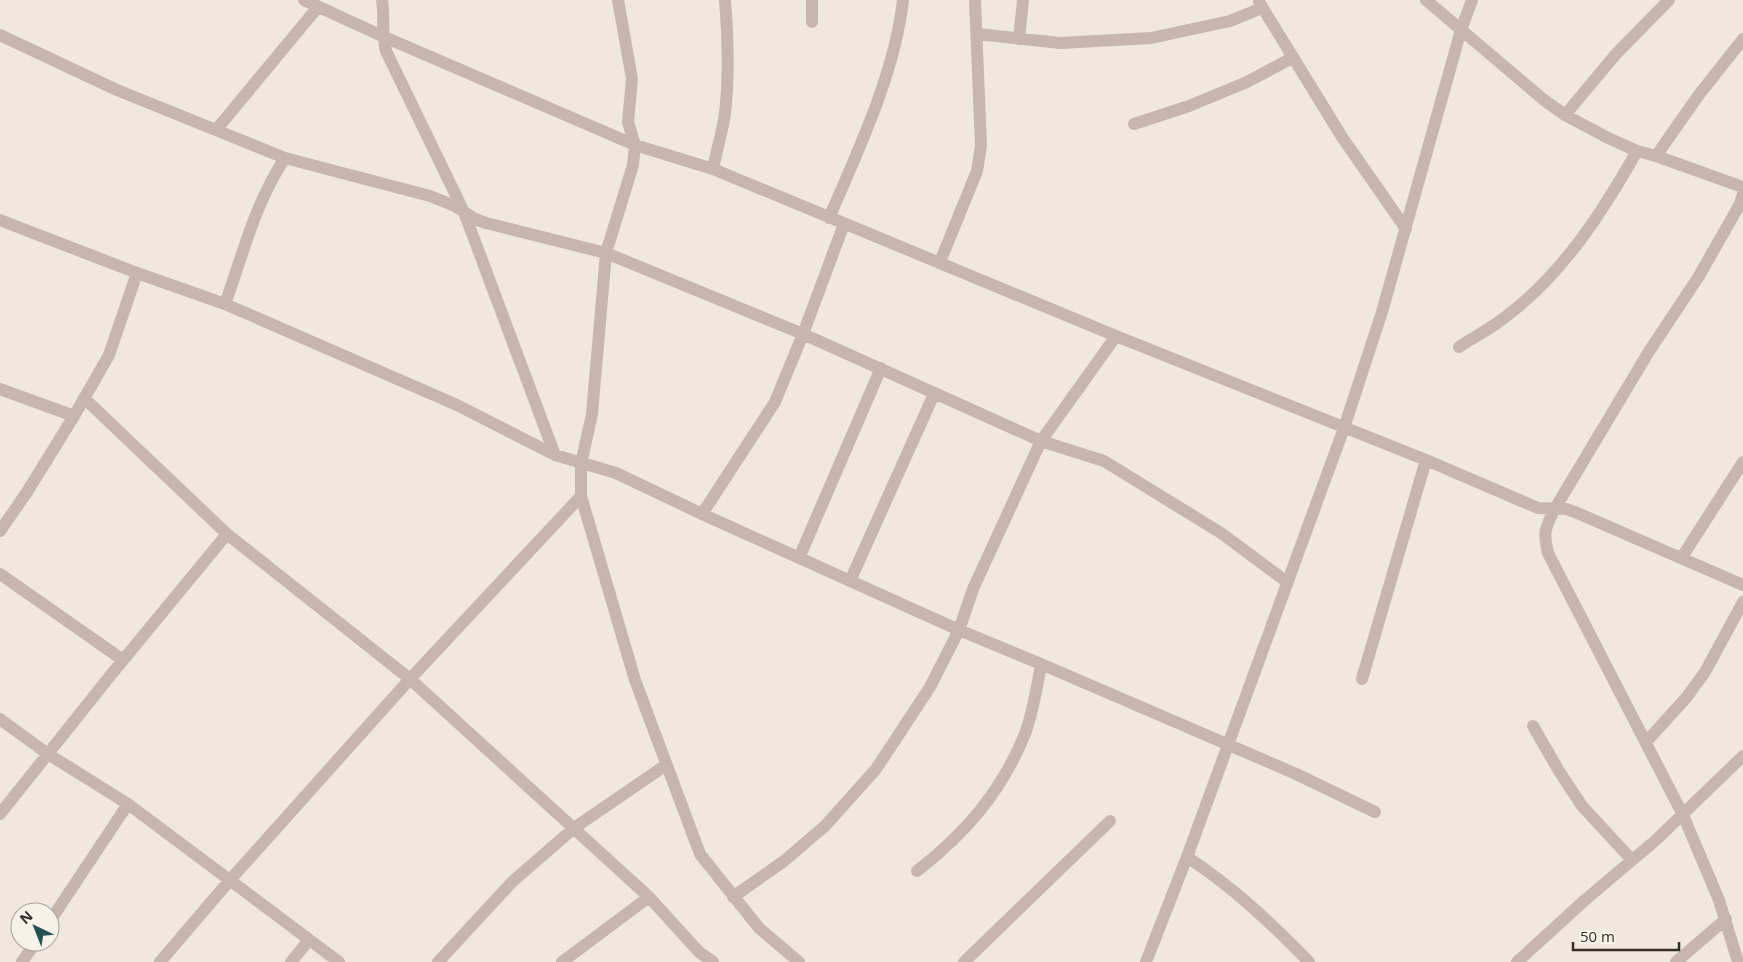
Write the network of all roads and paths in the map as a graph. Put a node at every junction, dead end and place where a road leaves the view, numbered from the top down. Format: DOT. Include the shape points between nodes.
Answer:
graph roads {
  1 [pos="304,0"];
  2 [pos="382,0"];
  3 [pos="618,0"];
  4 [pos="725,0"];
  5 [pos="812,0"];
  6 [pos="903,0"];
  7 [pos="975,0"];
  8 [pos="1023,0"];
  9 [pos="1426,0"];
  10 [pos="1472,0"];
  11 [pos="1669,0"];
  12 [pos="1260,4"];
  13 [pos="318,7"];
  14 [pos="812,22"];
  15 [pos="1461,30"];
  16 [pos="978,34"];
  17 [pos="0,35"];
  18 [pos="382,36"];
  19 [pos="1019,39"];
  20 [pos="1743,39"];
  21 [pos="1292,58"];
  22 [pos="1565,115"];
  23 [pos="1134,124"];
  24 [pos="216,130"];
  25 [pos="635,145"];
  26 [pos="1637,151"];
  27 [pos="1656,156"];
  28 [pos="285,158"];
  29 [pos="713,169"];
  30 [pos="1743,187"];
  31 [pos="1743,194"];
  32 [pos="464,212"];
  33 [pos="830,218"];
  34 [pos="0,220"];
  35 [pos="844,224"];
  36 [pos="1406,229"];
  37 [pos="606,253"];
  38 [pos="940,262"];
  39 [pos="137,273"];
  40 [pos="225,304"];
  41 [pos="803,334"];
  42 [pos="1116,336"];
  43 [pos="1459,347"];
  44 [pos="881,368"];
  45 [pos="0,389"];
  46 [pos="934,394"];
  47 [pos="84,398"];
  48 [pos="74,416"];
  49 [pos="1344,428"];
  50 [pos="1042,441"];
  51 [pos="555,455"];
  52 [pos="1426,460"];
  53 [pos="1743,462"];
  54 [pos="581,464"];
  55 [pos="1739,478"];
  56 [pos="581,496"];
  57 [pos="1554,510"];
  58 [pos="702,514"];
  59 [pos="0,531"];
  60 [pos="228,534"];
  61 [pos="1682,557"];
  62 [pos="799,558"];
  63 [pos="0,574"];
  64 [pos="850,580"];
  65 [pos="1287,582"];
  66 [pos="1743,585"];
  67 [pos="1743,602"];
  68 [pos="959,630"];
  69 [pos="123,660"];
  70 [pos="1042,664"];
  71 [pos="410,679"];
  72 [pos="1362,679"];
  73 [pos="0,719"];
  74 [pos="1533,726"];
  75 [pos="1646,742"];
  76 [pos="1228,746"];
  77 [pos="48,754"];
  78 [pos="1743,756"];
  79 [pos="666,765"];
  80 [pos="128,804"];
  81 [pos="1375,812"];
  82 [pos="0,814"];
  83 [pos="1683,815"];
  84 [pos="1110,821"];
  85 [pos="574,828"];
  86 [pos="1187,857"];
  87 [pos="1632,860"];
  88 [pos="917,871"];
  89 [pos="230,880"];
  90 [pos="649,897"];
  91 [pos="733,897"];
  92 [pos="60,906"];
  93 [pos="1726,919"];
  94 [pos="309,940"];
  95 [pos="700,952"];
  96 [pos="160,962"];
  97 [pos="291,962"];
  98 [pos="340,962"];
  99 [pos="438,962"];
  100 [pos="562,962"];
  101 [pos="691,962"];
  102 [pos="713,962"];
  103 [pos="799,962"];
  104 [pos="964,962"];
  105 [pos="1146,962"];
  106 [pos="1309,962"];
  107 [pos="1517,962"];
  108 [pos="1676,962"];
  109 [pos="1738,962"];
  1 -- 13 [label="street"];
  2 -- 18 [label="street"];
  3 -- 25 [label="street" via="632,79 628,122"];
  4 -- 29 [label="street" via="727,80 724,119"];
  5 -- 14 [label="street"];
  6 -- 33 [label="street" via="901,21 876,103"];
  7 -- 16 [label="street"];
  8 -- 19 [label="street"];
  9 -- 15 [label="street"];
  10 -- 15 [label="street"];
  11 -- 22 [label="street" via="1616,54"];
  12 -- 19 [label="street" via="1230,21 1151,38 1060,43"];
  12 -- 21 [label="street"];
  13 -- 18 [label="street"];
  13 -- 24 [label="street"];
  15 -- 22 [label="street"];
  15 -- 36 [label="street"];
  16 -- 19 [label="street"];
  16 -- 38 [label="street" via="981,146 977,171"];
  17 -- 24 [label="street" via="117,90"];
  18 -- 25 [label="street"];
  18 -- 32 [label="street" via="386,51"];
  20 -- 27 [label="street"];
  21 -- 23 [label="street" via="1247,82"];
  21 -- 36 [label="street"];
  22 -- 26 [label="street"];
  24 -- 28 [label="street"];
  25 -- 29 [label="street"];
  25 -- 37 [label="street" via="633,165"];
  26 -- 27 [label="street"];
  26 -- 43 [label="street" via="1563,264 1504,319"];
  27 -- 30 [label="street"];
  28 -- 32 [label="street" via="430,196"];
  28 -- 40 [label="street" via="256,210"];
  29 -- 33 [label="street"];
  31 -- 57 [label="street" via="1699,276 1648,353"];
  32 -- 37 [label="street" via="486,223"];
  32 -- 51 [label="street"];
  33 -- 35 [label="street"];
  34 -- 39 [label="street"];
  35 -- 38 [label="street"];
  35 -- 41 [label="street"];
  36 -- 49 [label="street"];
  37 -- 41 [label="street"];
  37 -- 54 [label="street" via="592,414"];
  38 -- 42 [label="street"];
  39 -- 40 [label="street"];
  39 -- 47 [label="street" via="109,354"];
  40 -- 51 [label="street" via="457,405"];
  41 -- 44 [label="street"];
  41 -- 58 [label="street" via="775,402"];
  42 -- 49 [label="street"];
  42 -- 50 [label="street"];
  44 -- 46 [label="street"];
  44 -- 62 [label="street"];
  45 -- 48 [label="street"];
  46 -- 50 [label="street"];
  46 -- 64 [label="street"];
  47 -- 48 [label="street"];
  47 -- 60 [label="street"];
  48 -- 59 [label="street"];
  49 -- 52 [label="street"];
  49 -- 65 [label="street"];
  50 -- 65 [label="street" via="1104,461 1221,533"];
  50 -- 68 [label="street" via="973,590"];
  51 -- 54 [label="street"];
  52 -- 57 [label="street" via="1538,508"];
  52 -- 72 [label="street"];
  53 -- 55 [label="street"];
  54 -- 56 [label="street"];
  54 -- 58 [label="street" via="616,473"];
  55 -- 61 [label="street"];
  56 -- 71 [label="street"];
  56 -- 79 [label="street" via="635,680"];
  57 -- 61 [label="street" via="1575,512"];
  57 -- 75 [label="street" via="1545,529 1548,553"];
  58 -- 62 [label="street"];
  60 -- 69 [label="street"];
  60 -- 71 [label="street"];
  61 -- 66 [label="street"];
  62 -- 64 [label="street"];
  63 -- 69 [label="street"];
  64 -- 68 [label="street"];
  65 -- 76 [label="street"];
  67 -- 75 [label="street" via="1705,672"];
  68 -- 70 [label="street"];
  68 -- 91 [label="street" via="930,687 876,769 825,826 784,861"];
  69 -- 77 [label="street"];
  70 -- 76 [label="street"];
  70 -- 88 [label="street" via="1025,733 1003,779 974,819"];
  71 -- 85 [label="street"];
  71 -- 89 [label="street"];
  73 -- 77 [label="street"];
  74 -- 87 [label="street" via="1582,806"];
  75 -- 83 [label="street"];
  76 -- 81 [label="street"];
  76 -- 86 [label="street"];
  77 -- 80 [label="street"];
  77 -- 82 [label="street"];
  78 -- 83 [label="street"];
  79 -- 85 [label="street"];
  79 -- 91 [label="street" via="700,854"];
  80 -- 89 [label="street"];
  80 -- 92 [label="street"];
  83 -- 87 [label="street"];
  83 -- 93 [label="street"];
  84 -- 104 [label="street"];
  85 -- 90 [label="street"];
  85 -- 99 [label="street" via="512,882"];
  86 -- 105 [label="street"];
  86 -- 106 [label="street" via="1248,902"];
  87 -- 107 [label="street"];
  89 -- 94 [label="street"];
  89 -- 96 [label="street"];
  90 -- 95 [label="street"];
  90 -- 100 [label="street"];
  91 -- 103 [label="street" via="759,928"];
  93 -- 108 [label="street"];
  93 -- 109 [label="street"];
  94 -- 97 [label="street"];
  94 -- 98 [label="street"];
  95 -- 101 [label="street"];
  95 -- 102 [label="street"];
}
